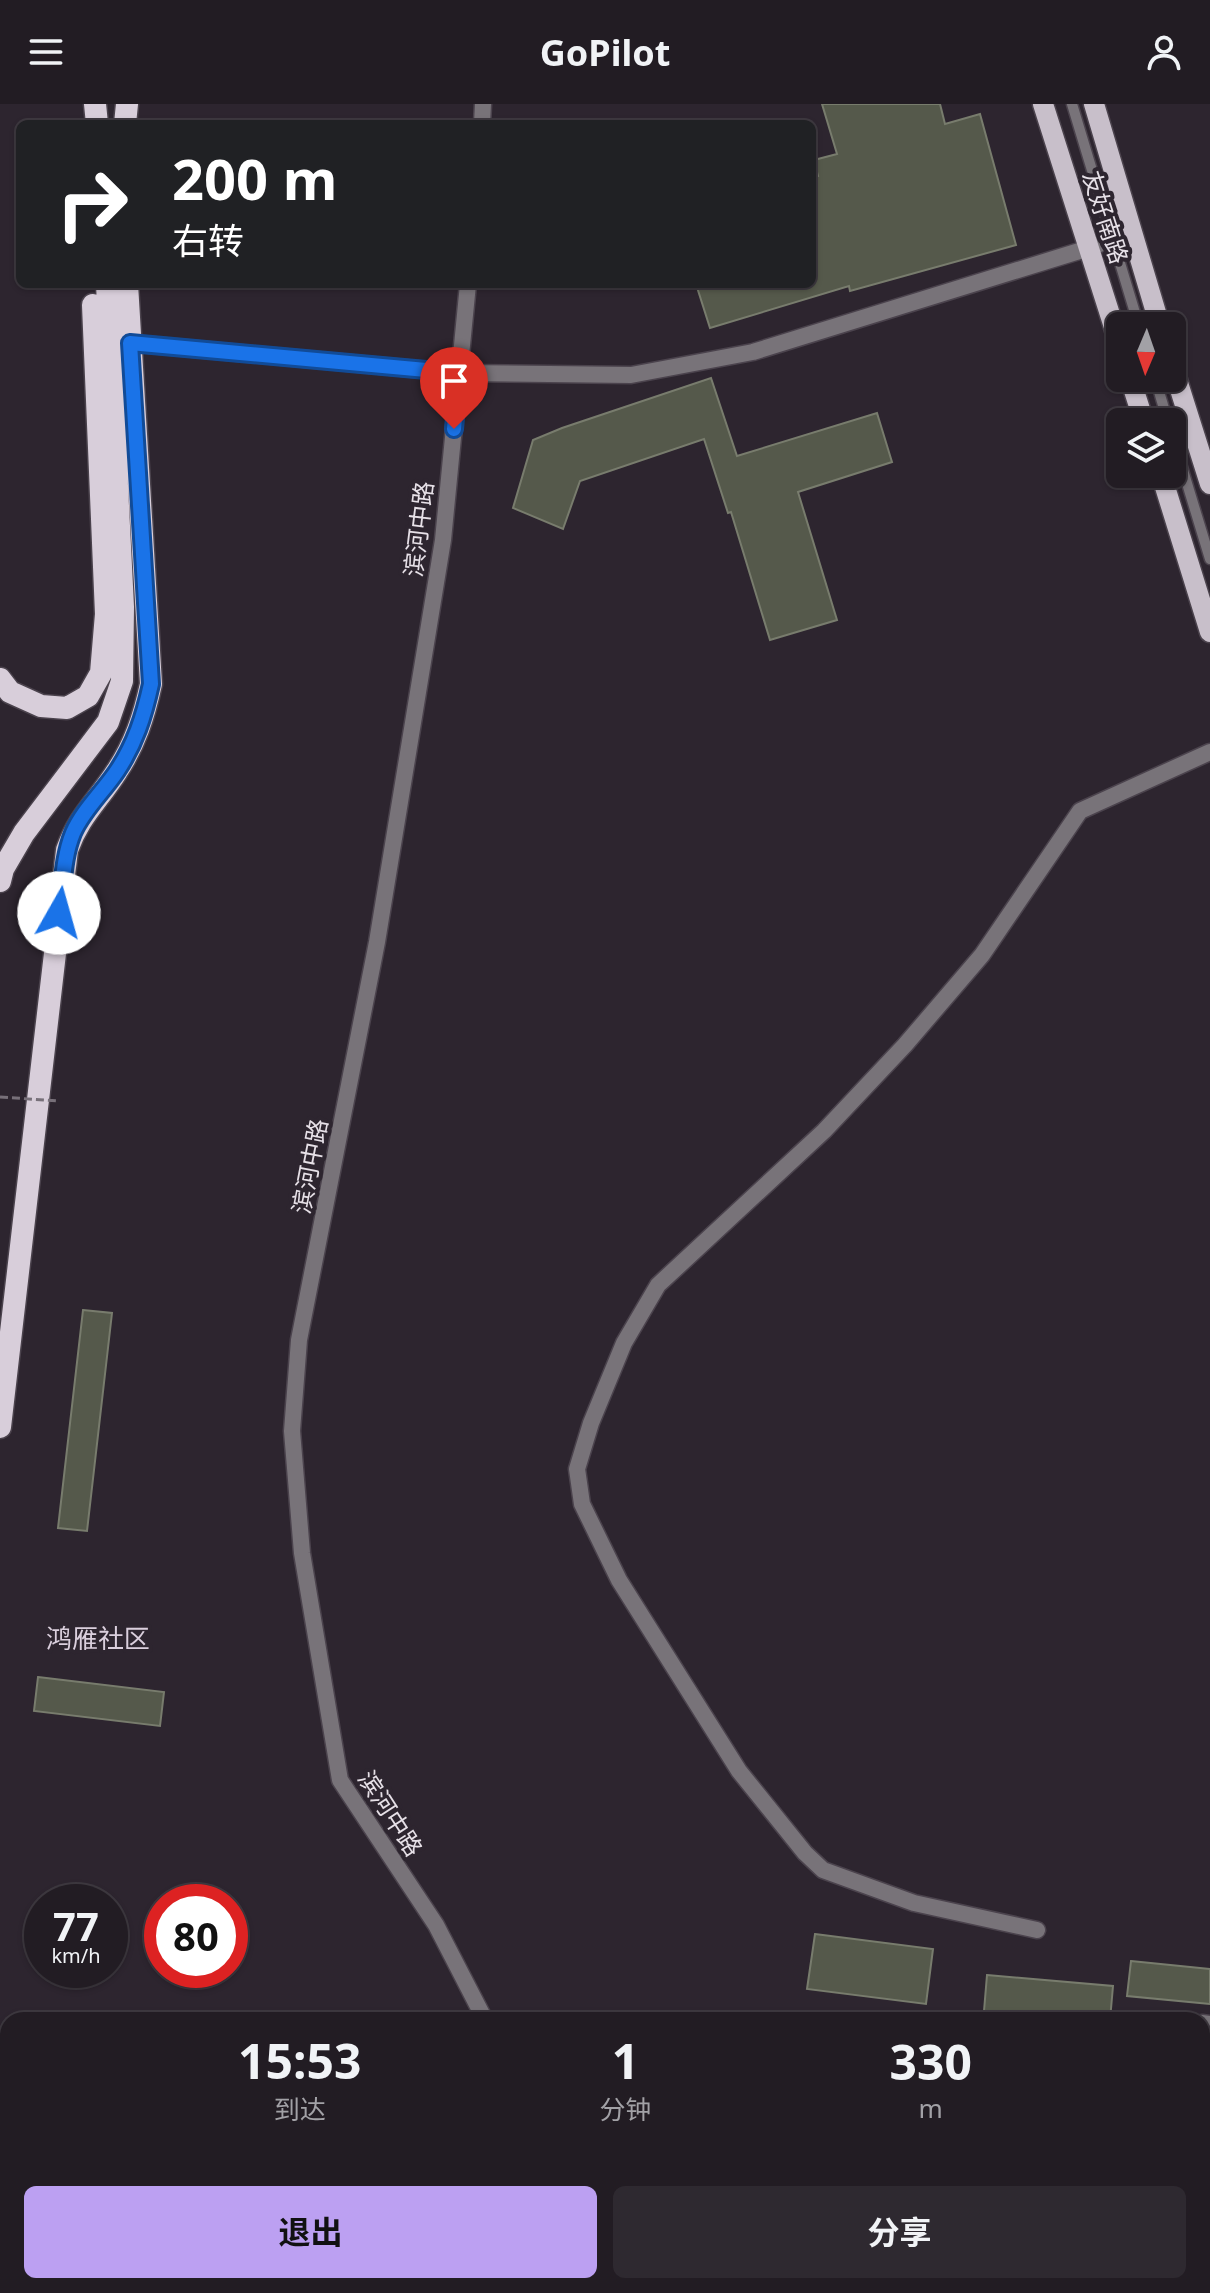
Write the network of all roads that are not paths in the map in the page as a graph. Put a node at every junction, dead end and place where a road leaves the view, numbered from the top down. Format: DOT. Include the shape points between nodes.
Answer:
graph roads {
  1 [pos="1043,104"];
  2 [pos="1072,104"];
  3 [pos="1094,104"];
  4 [pos="1121,235"];
  5 [pos="1089,248"];
  6 [pos="92,288"];
  7 [pos="107,288"];
  8 [pos="127,288"];
  9 [pos="468,288"];
  10 [pos="1109,312"];
  11 [pos="1136,312"];
  12 [pos="1154,312"];
  13 [pos="130,343"];
  14 [pos="459,373"];
  15 [pos="1181,392"];
  16 [pos="1186,480"];
  17 [pos="1210,484"];
  18 [pos="1165,488"];
  19 [pos="1210,559"];
  20 [pos="115,611"];
  21 [pos="1210,632"];
  22 [pos="0,679"];
  23 [pos="1210,752"];
  24 [pos="0,881"];
  25 [pos="0,1427"];
  26 [pos="1037,1930"];
  27 [pos="481,2012"];
  1 -- 5 [label="main road, 友好南路"];
  2 -- 4 [label="lane"];
  3 -- 4 [label="main road, 友好南路"];
  4 -- 5 [label="street"];
  4 -- 11 [label="lane"];
  4 -- 12 [label="main road, 友好南路"];
  5 -- 10 [label="main road, 友好南路"];
  5 -- 14 [label="street" via="753,352 631,375"];
  6 -- 20 [label="highway"];
  7 -- 20 [label="highway"];
  8 -- 13 [label="highway"];
  9 -- 14 [label="street, 滨河中路"];
  13 -- 14 [label="street"];
  13 -- 25 [label="highway" via="151,684 133,744 74,830 67,850"];
  14 -- 27 [label="street, 滨河中路" via="441,555 377,942 299,1340 292,1431 302,1553 340,1780 436,1925"];
  15 -- 17 [label="main road"];
  16 -- 19 [label="lane"];
  18 -- 21 [label="main road"];
  20 -- 22 [label="highway" via="101,673 88,696 67,708 41,706 10,692"];
  20 -- 24 [label="highway" via="122,681 108,722 24,833"];
  23 -- 26 [label="street" via="1080,811 982,955 905,1045 824,1131 658,1285 624,1343 577,1469 582,1504 619,1580 739,1771 805,1853 823,1870 914,1903"];
}
